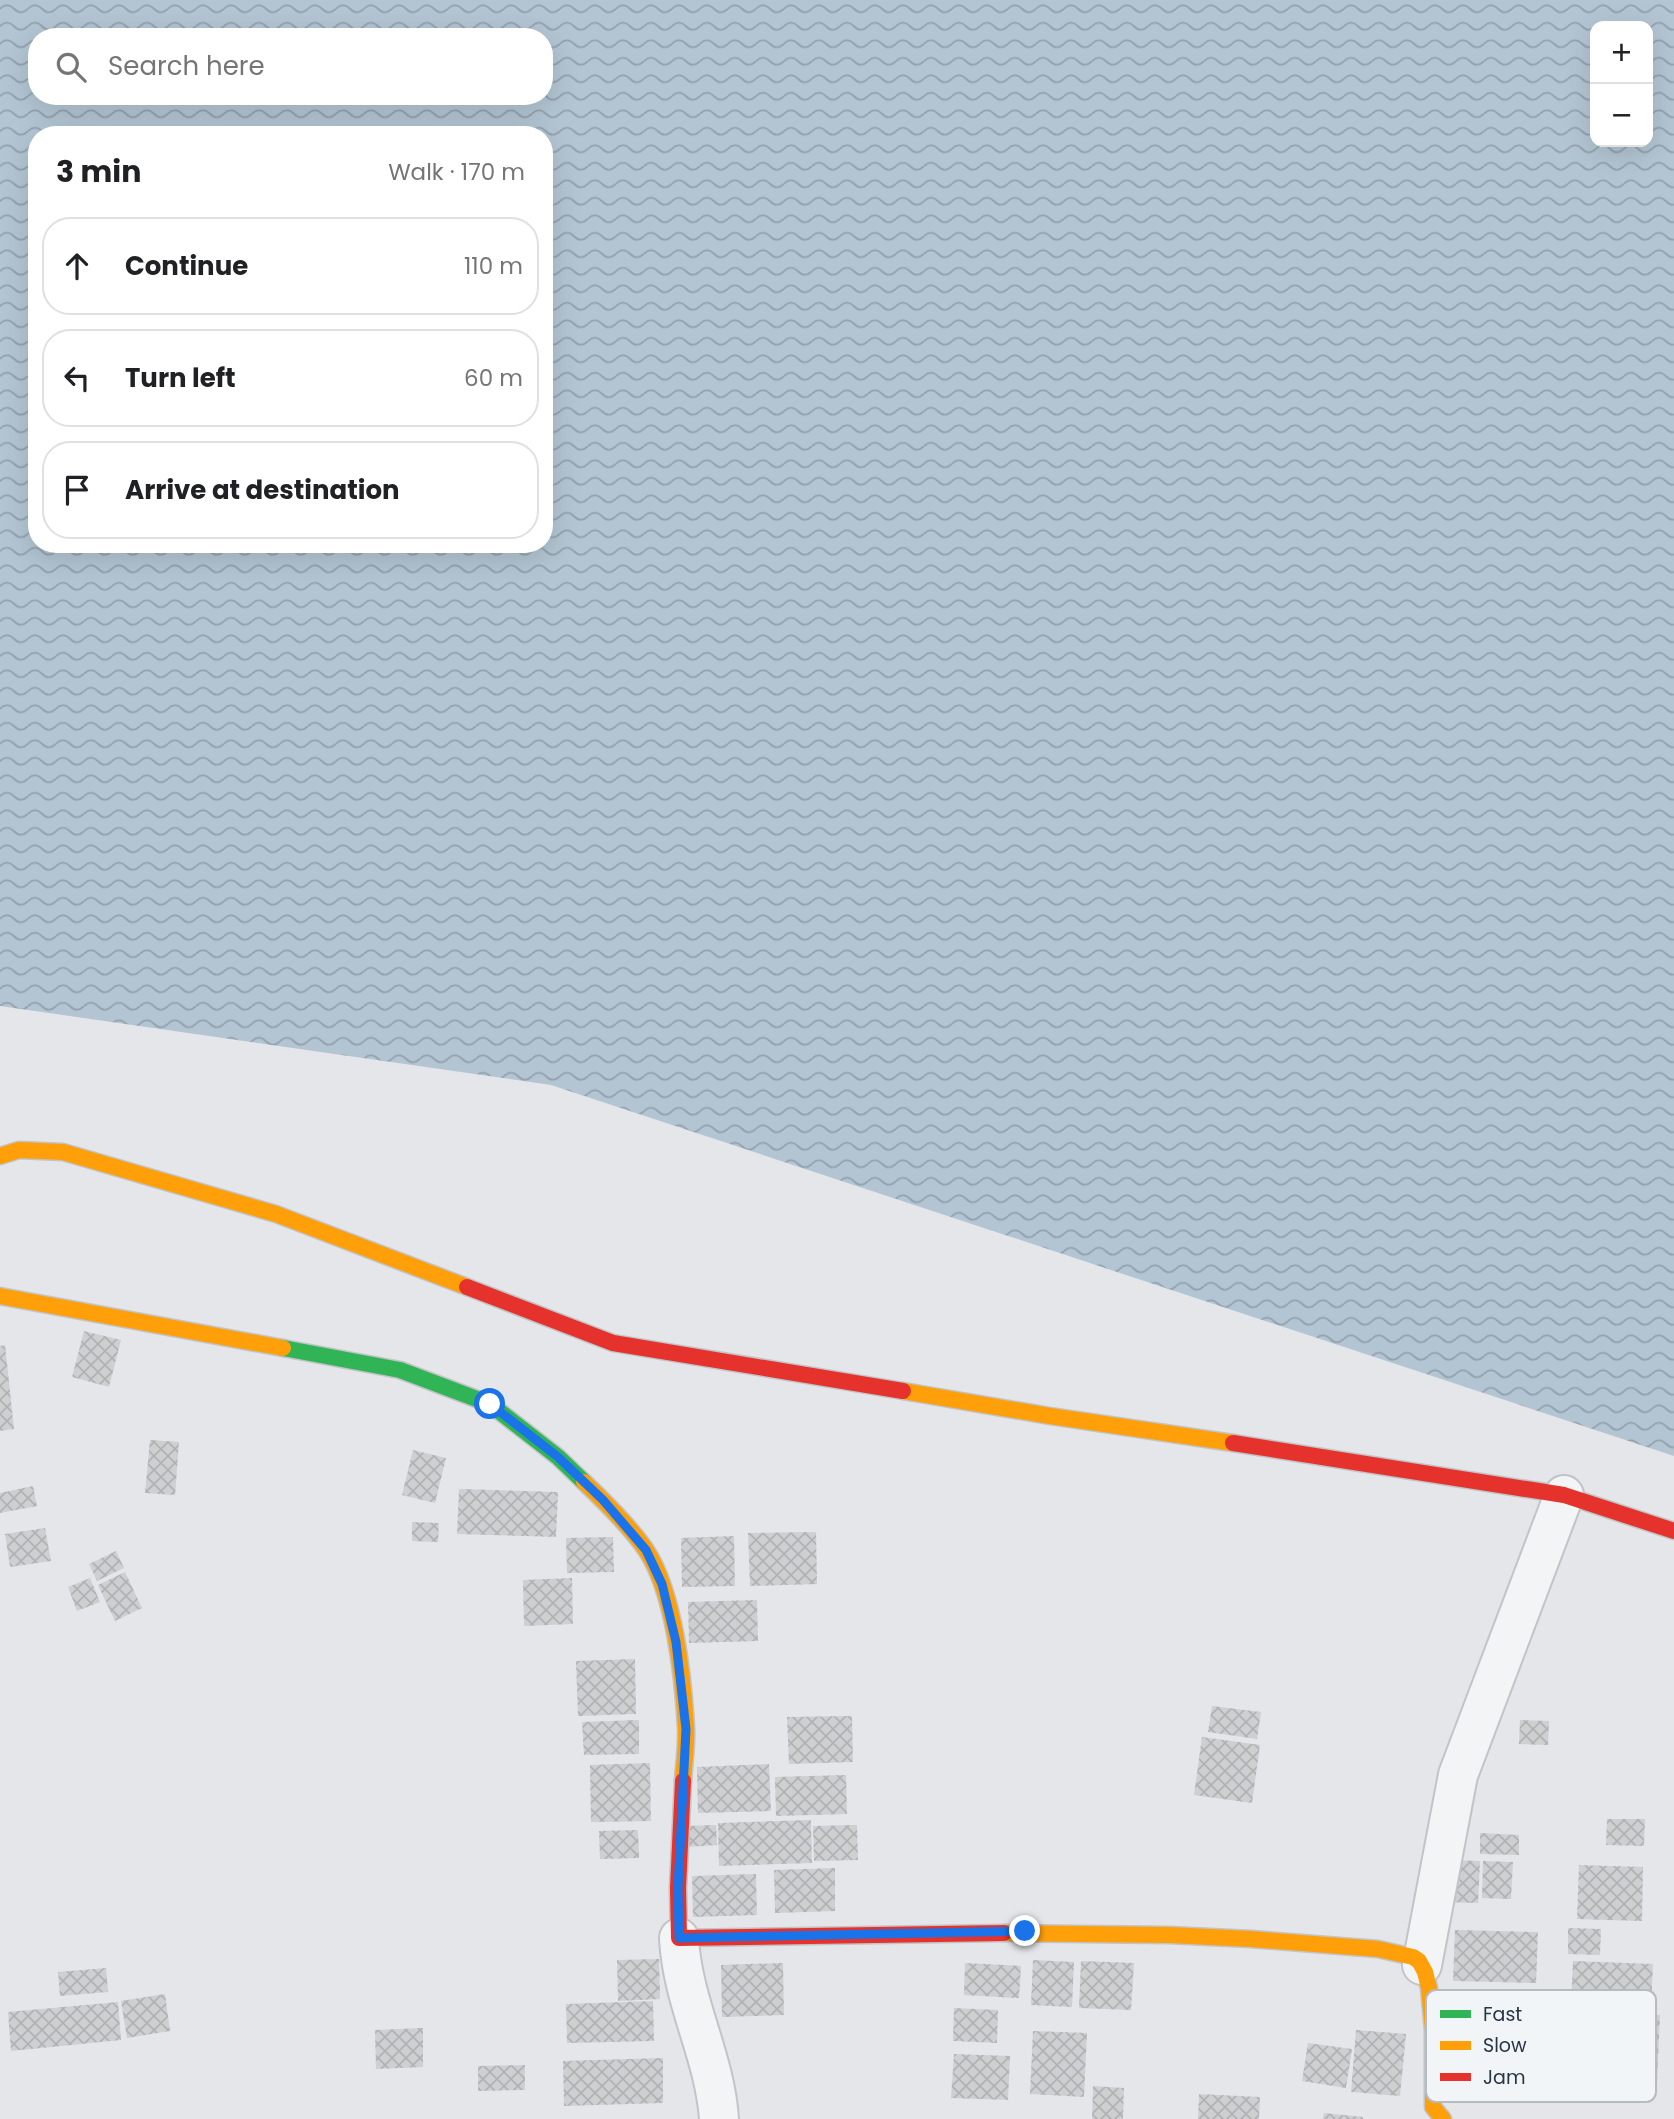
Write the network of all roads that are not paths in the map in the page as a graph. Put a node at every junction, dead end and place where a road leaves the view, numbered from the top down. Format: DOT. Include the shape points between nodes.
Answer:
graph roads {
  1 [pos="0,1156"];
  2 [pos="0,1296"];
  3 [pos="1564,1495"];
  4 [pos="1674,1531"];
  5 [pos="679,1938"];
  6 [pos="1422,1965"];
  7 [pos="1429,1990"];
  8 [pos="719,2119"];
  1 -- 3 [label="street" via="19,1150 63,1152 276,1214 613,1343"];
  2 -- 5 [label="street" via="400,1370 490,1404 558,1457 646,1550 662,1584 676,1642 686,1729"];
  3 -- 4 [label="street"];
  3 -- 6 [label="street" via="1458,1775"];
  5 -- 6 [label="street" via="1025,1931 1248,1937 1391,1951 1418,1959"];
  5 -- 8 [label="street" via="680,1963 717,2091"];
  6 -- 7 [label="street"];
}
